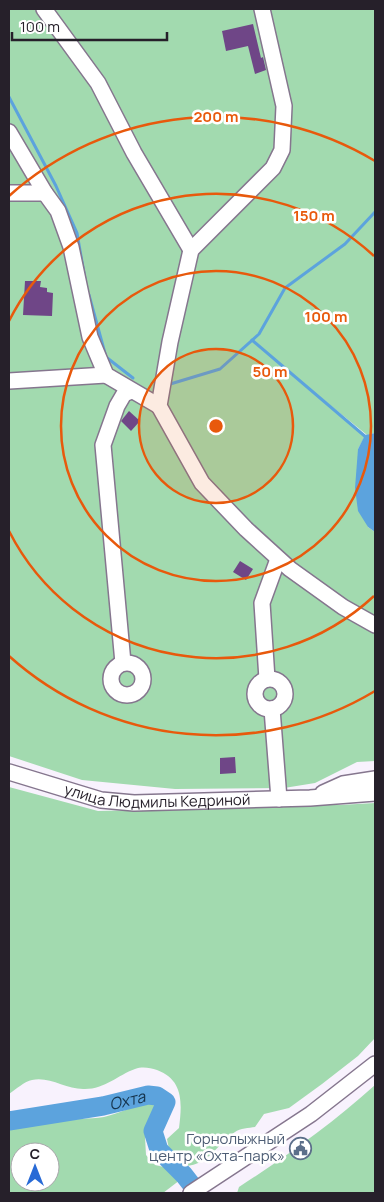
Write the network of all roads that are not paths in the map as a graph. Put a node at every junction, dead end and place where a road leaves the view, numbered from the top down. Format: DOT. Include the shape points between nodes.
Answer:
graph roads {
  1 [pos="44,9"];
  2 [pos="262,9"];
  3 [pos="9,132"];
  4 [pos="9,193"];
  5 [pos="45,193"];
  6 [pos="191,250"];
  7 [pos="106,375"];
  8 [pos="9,381"];
  9 [pos="131,391"];
  10 [pos="159,406"];
  11 [pos="278,559"];
  12 [pos="375,625"];
  13 [pos="123,663"];
  14 [pos="9,772"];
  15 [pos="375,779"];
  16 [pos="375,793"];
  17 [pos="310,798"];
  18 [pos="279,799"];
  19 [pos="375,1064"];
  20 [pos="191,1193"];
  1 -- 6 [label="street" via="98,84"];
  2 -- 6 [label="street" via="284,106 282,150 273,168"];
  3 -- 5 [label="street"];
  4 -- 5 [label="street"];
  5 -- 7 [label="street" via="58,211 70,247 90,337"];
  6 -- 10 [label="street"];
  7 -- 8 [label="street"];
  7 -- 9 [label="street"];
  9 -- 10 [label="street"];
  9 -- 13 [label="street" via="124,394 117,406 103,445"];
  10 -- 11 [label="street" via="202,483"];
  11 -- 12 [label="street" via="343,607"];
  11 -- 18 [label="street" via="262,603 267,679 254,692 256,701 263,708 272,709"];
  14 -- 18 [label="street, улица Людмилы Кедриной" via="100,800 134,803"];
  15 -- 17 [label="street, улица Людмилы Кедриной" via="343,784"];
  16 -- 17 [label="street, улица Людмилы Кедриной"];
  17 -- 18 [label="street, улица Людмилы Кедриной"];
  19 -- 20 [label="street" via="311,1114"];
}
